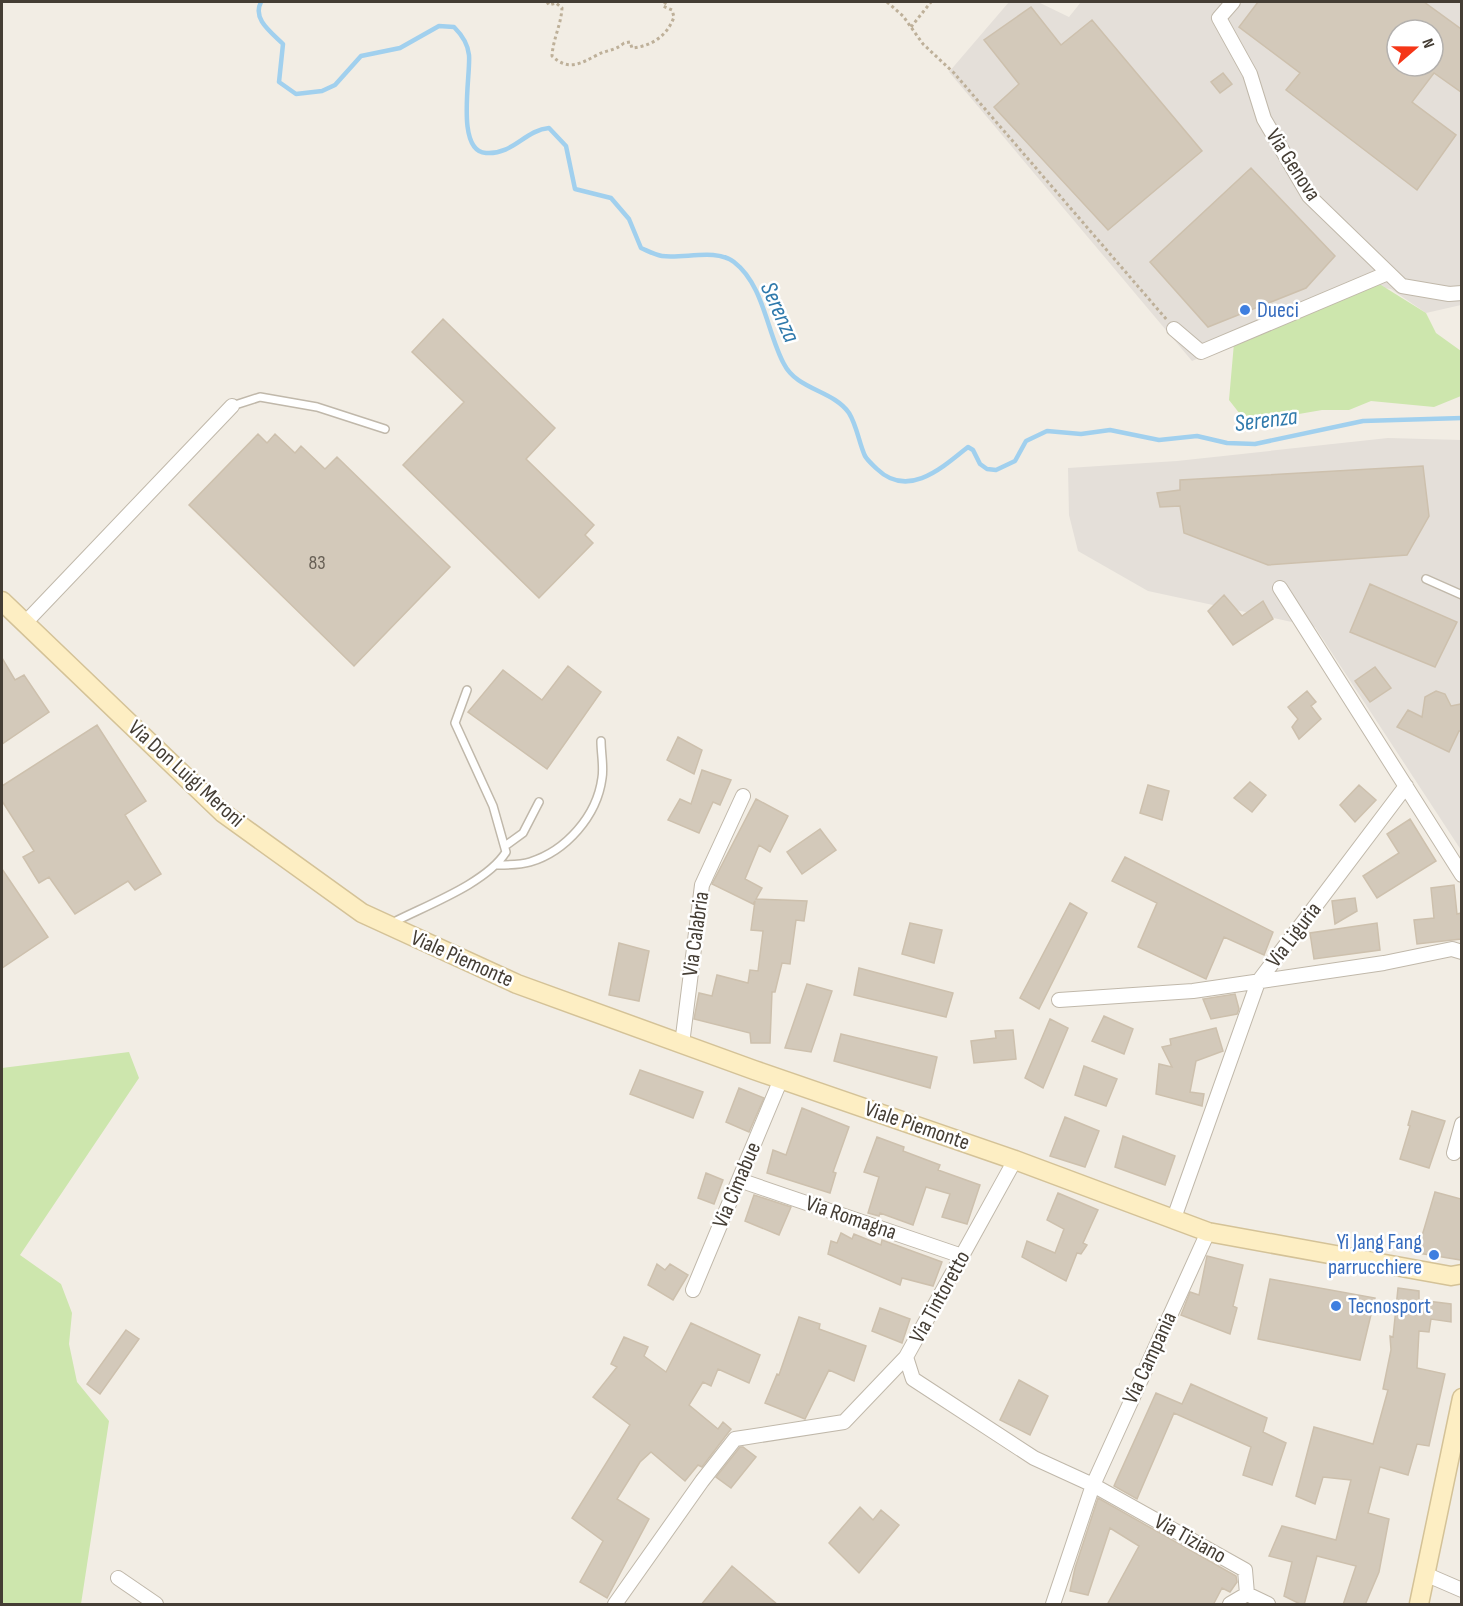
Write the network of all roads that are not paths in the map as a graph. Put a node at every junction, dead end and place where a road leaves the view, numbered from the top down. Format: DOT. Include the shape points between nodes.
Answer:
graph roads {
  1 [pos="1233,2"];
  2 [pos="1388,273"];
  3 [pos="1461,293"];
  4 [pos="1174,329"];
  5 [pos="232,406"];
  6 [pos="385,429"];
  7 [pos="1426,579"];
  8 [pos="1280,588"];
  9 [pos="1461,595"];
  10 [pos="2,600"];
  11 [pos="25,623"];
  12 [pos="467,690"];
  13 [pos="601,741"];
  14 [pos="1406,786"];
  15 [pos="743,796"];
  16 [pos="539,802"];
  17 [pos="505,846"];
  18 [pos="498,865"];
  19 [pos="1461,875"];
  20 [pos="388,925"];
  21 [pos="1461,952"];
  22 [pos="1258,982"];
  23 [pos="1059,1000"];
  24 [pos="682,1044"];
  25 [pos="781,1079"];
  26 [pos="1461,1124"];
  27 [pos="1454,1153"];
  28 [pos="1016,1160"];
  29 [pos="739,1180"];
  30 [pos="1174,1218"];
  31 [pos="1208,1232"];
  32 [pos="962,1256"];
  33 [pos="1461,1275"];
  34 [pos="693,1290"];
  35 [pos="906,1358"];
  36 [pos="1461,1398"];
  37 [pos="1092,1485"];
  38 [pos="1425,1574"];
  39 [pos="118,1578"];
  40 [pos="1461,1590"];
  41 [pos="1247,1593"];
  42 [pos="156,1605"];
  43 [pos="615,1605"];
  44 [pos="1053,1605"];
  45 [pos="1230,1605"];
  46 [pos="1268,1605"];
  47 [pos="1419,1605"];
  1 -- 2 [label="street, Via Genova" via="1220,18 1250,74 1269,128 1309,196"];
  2 -- 3 [label="street, Via Genova" via="1402,285"];
  2 -- 4 [label="street" via="1201,352"];
  5 -- 6 [label="lane" via="260,398 317,407"];
  5 -- 11 [label="street"];
  7 -- 9 [label="lane"];
  8 -- 14 [label="street"];
  10 -- 11 [label="street, Via Don Luigi Meroni"];
  11 -- 20 [label="street, Via Don Luigi Meroni" via="223,813 362,913"];
  12 -- 17 [label="lane" via="455,723 493,806"];
  13 -- 18 [label="lane" via="602,779 591,810 574,836 529,863"];
  14 -- 19 [label="street"];
  14 -- 22 [label="street, Via Liguria"];
  15 -- 24 [label="street, Via Calabria" via="702,885"];
  16 -- 17 [label="lane" via="523,833"];
  17 -- 18 [label="lane" via="506,852"];
  18 -- 20 [label="lane"];
  20 -- 24 [label="street, Viale Piemonte" via="517,984"];
  21 -- 22 [label="street" via="1452,949"];
  22 -- 23 [label="street, Via Liguria" via="1193,991"];
  22 -- 30 [label="street"];
  24 -- 25 [label="street, Viale Piemonte"];
  25 -- 28 [label="street, Viale Piemonte"];
  25 -- 29 [label="street, Via Cimabue"];
  26 -- 27 [label="street"];
  28 -- 30 [label="street, Viale Piemonte"];
  28 -- 32 [label="street, Via Tintoretto"];
  29 -- 32 [label="street, Via Romagna"];
  29 -- 34 [label="street, Via Cimabue"];
  30 -- 31 [label="street, Viale Piemonte"];
  31 -- 33 [label="street, Viale Piemonte"];
  31 -- 37 [label="street, Via Campania"];
  32 -- 35 [label="street, Via Tintoretto"];
  35 -- 37 [label="street, Via Tintoretto" via="913,1379 939,1397 1034,1458"];
  35 -- 43 [label="street" via="844,1422 735,1439"];
  36 -- 38 [label="street"];
  37 -- 41 [label="street, Via Tiziano" via="1245,1570"];
  37 -- 44 [label="street, Via Campania"];
  38 -- 40 [label="street"];
  38 -- 47 [label="street"];
  39 -- 42 [label="street"];
  41 -- 45 [label="street"];
  41 -- 46 [label="street"];
}
